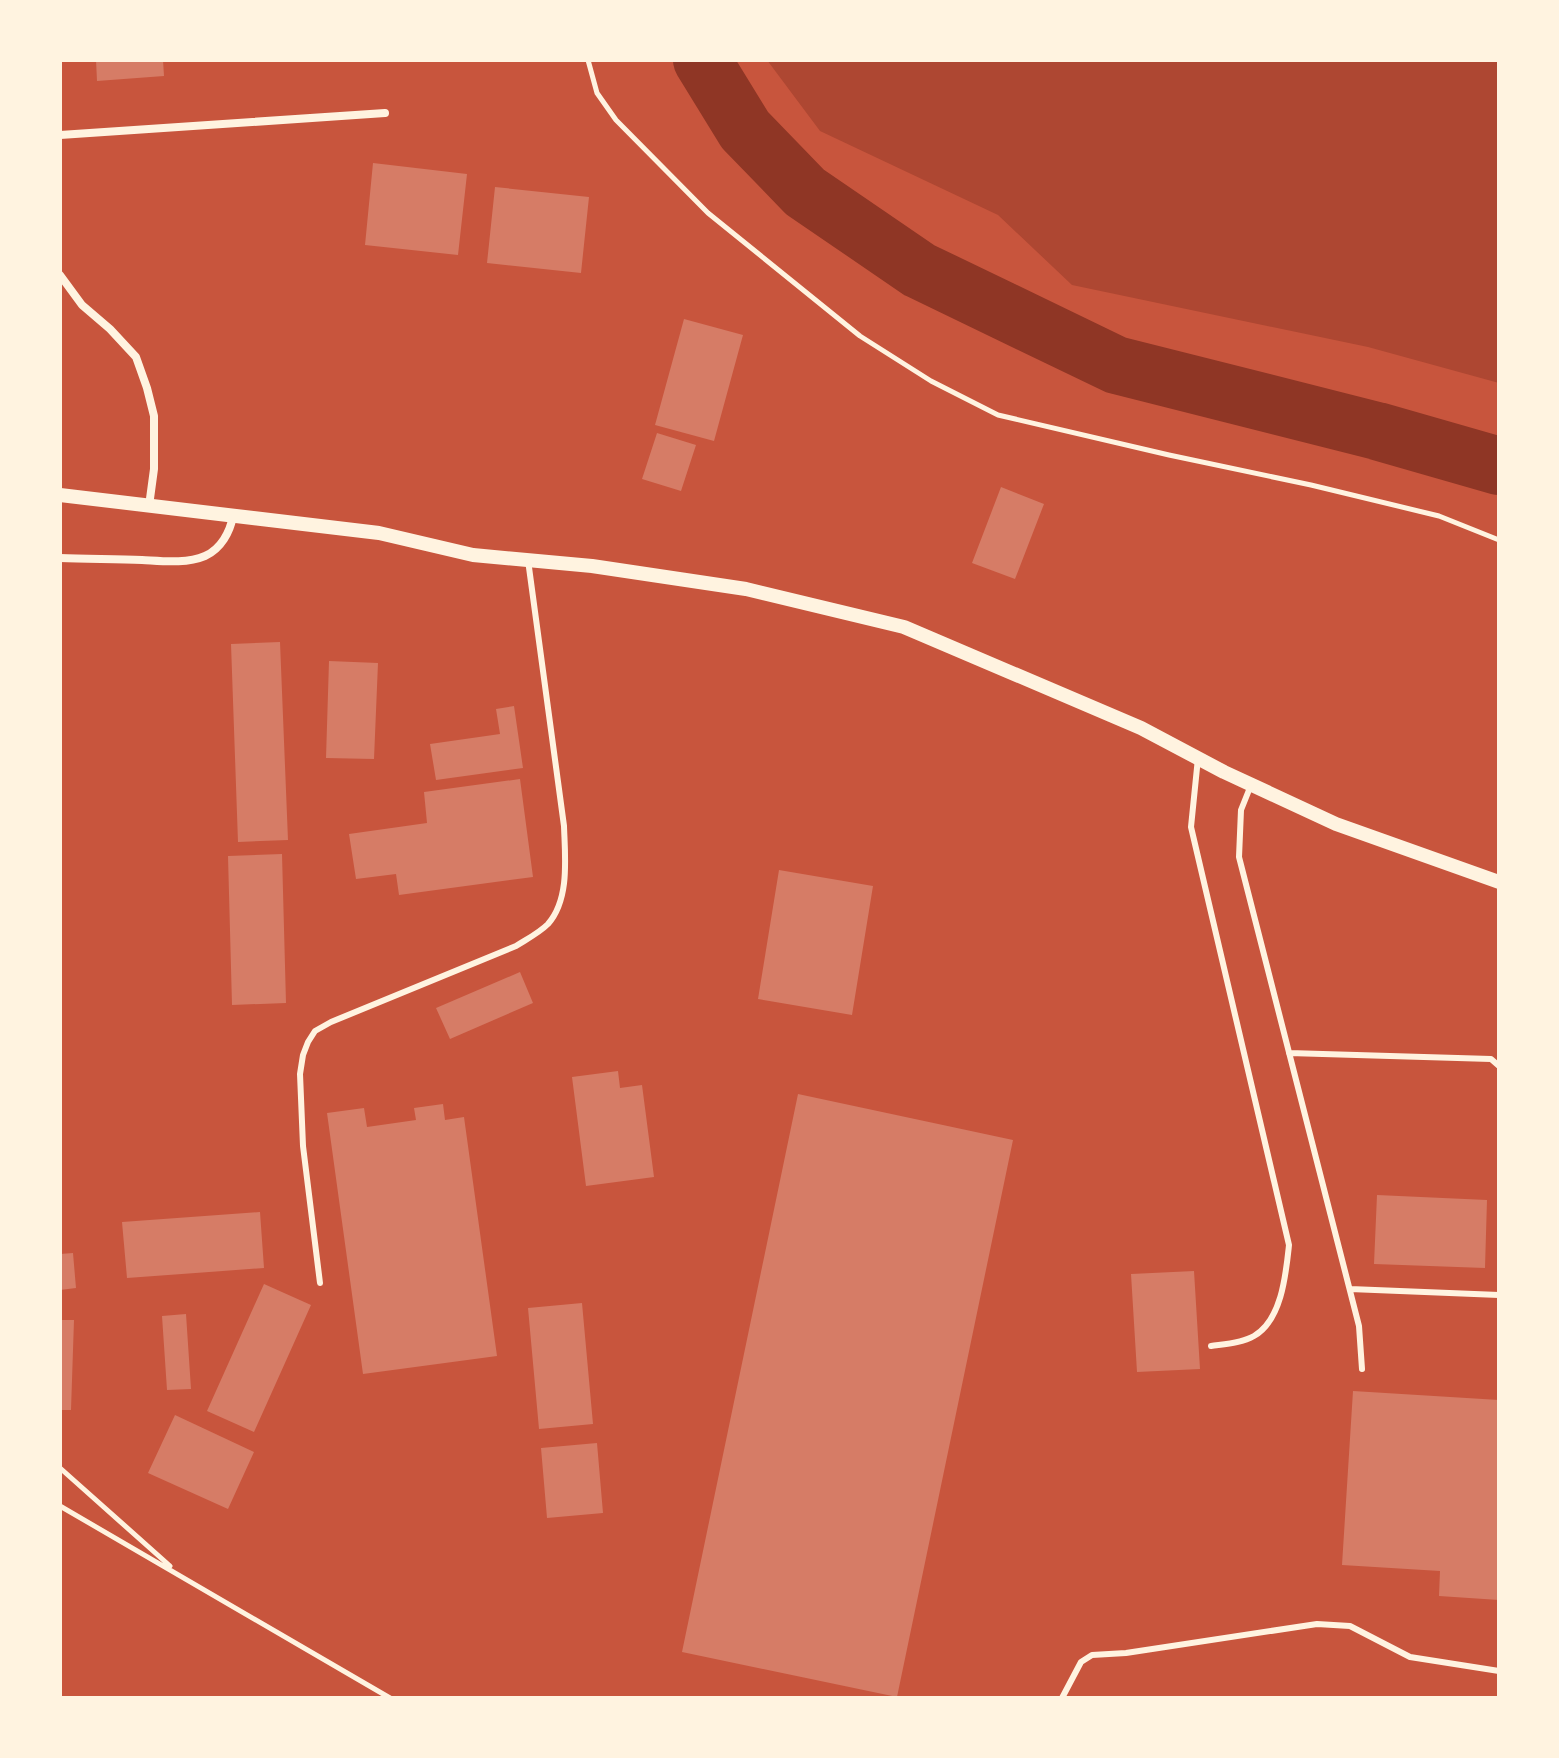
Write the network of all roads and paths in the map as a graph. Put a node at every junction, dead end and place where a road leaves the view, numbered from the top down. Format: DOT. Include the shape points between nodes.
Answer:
graph roads {
  1 [pos="588,60"];
  2 [pos="385,113"];
  3 [pos="60,135"];
  4 [pos="60,275"];
  5 [pos="60,495"];
  6 [pos="149,506"];
  7 [pos="233,516"];
  8 [pos="1499,540"];
  9 [pos="60,558"];
  10 [pos="528,560"];
  11 [pos="1198,758"];
  12 [pos="1251,785"];
  13 [pos="1499,882"];
  14 [pos="1289,1053"];
  15 [pos="1499,1066"];
  16 [pos="320,1283"];
  17 [pos="1350,1289"];
  18 [pos="1499,1295"];
  19 [pos="1211,1346"];
  20 [pos="1362,1369"];
  21 [pos="60,1468"];
  22 [pos="60,1506"];
  23 [pos="180,1575"];
  24 [pos="1499,1671"];
  25 [pos="390,1698"];
  26 [pos="1062,1698"];
  1 -- 8 [label="path" via="597,93 616,120 708,213 860,336 931,381 998,415 1439,516"];
  2 -- 3 [label="street"];
  4 -- 6 [label="street" via="82,305 136,357 154,416"];
  5 -- 6 [label="street"];
  6 -- 7 [label="street"];
  7 -- 9 [label="street" via="226,536 204,556 180,561"];
  7 -- 10 [label="street" via="379,533 473,555"];
  10 -- 11 [label="street" via="746,589 904,627 1141,728"];
  10 -- 16 [label="lane" via="564,826 562,897 550,922 516,946 315,1031 300,1074"];
  11 -- 12 [label="street"];
  11 -- 19 [label="lane" via="1191,827 1289,1245 1285,1284 1269,1322 1255,1336"];
  12 -- 13 [label="street" via="1336,824"];
  12 -- 14 [label="lane" via="1241,810 1239,857"];
  14 -- 15 [label="lane" via="1491,1059"];
  14 -- 17 [label="lane"];
  17 -- 18 [label="lane"];
  17 -- 20 [label="lane"];
  21 -- 23 [label="path"];
  22 -- 23 [label="path"];
  23 -- 25 [label="path"];
  24 -- 26 [label="lane" via="1410,1657 1350,1626 1317,1624 1092,1655 1081,1662"];
}
